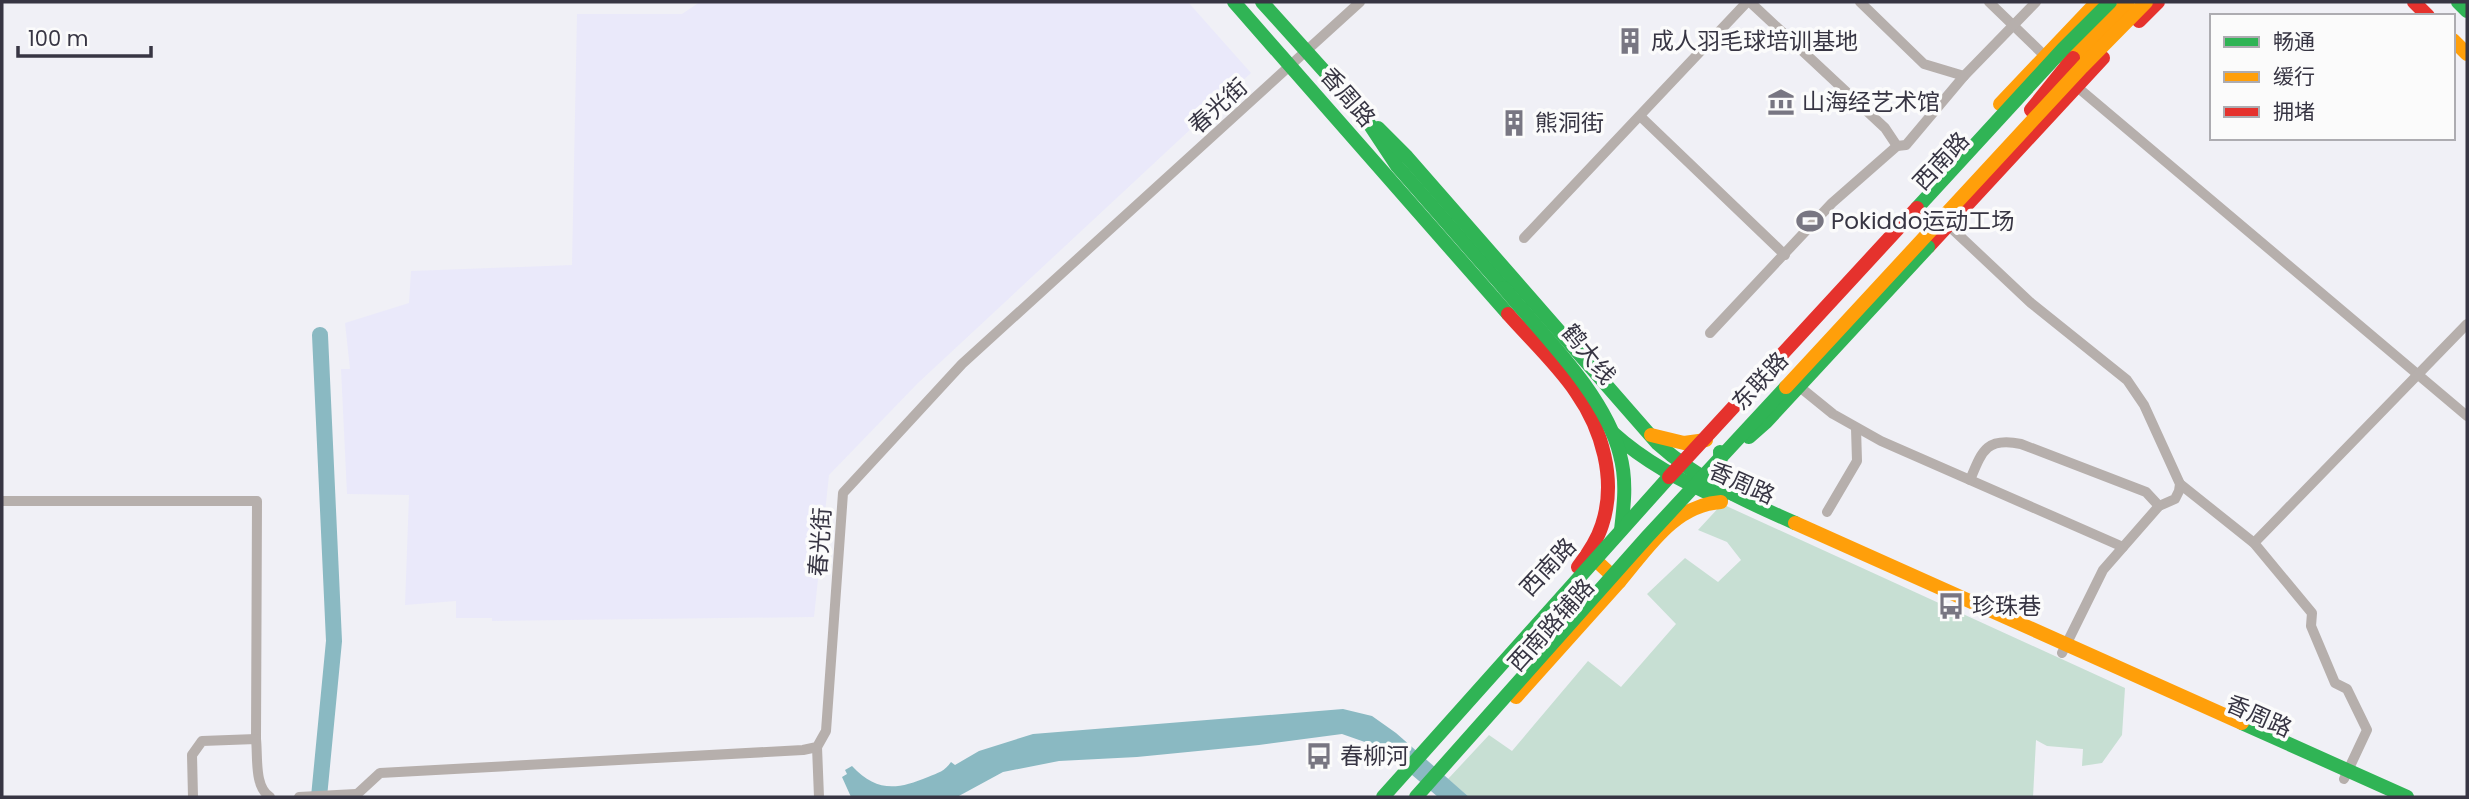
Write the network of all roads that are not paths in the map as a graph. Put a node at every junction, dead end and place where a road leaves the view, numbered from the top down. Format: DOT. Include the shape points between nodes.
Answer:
graph roads {
  1 [pos="1234,2"];
  2 [pos="1262,2"];
  3 [pos="1360,2"];
  4 [pos="1748,2"];
  5 [pos="1860,2"];
  6 [pos="1989,2"];
  7 [pos="2036,2"];
  8 [pos="2097,2"];
  9 [pos="2110,2"];
  10 [pos="2128,2"];
  11 [pos="2146,2"];
  12 [pos="2158,2"];
  13 [pos="2458,2"];
  14 [pos="2467,11"];
  15 [pos="2013,25"];
  16 [pos="1307,52"];
  17 [pos="2045,56"];
  18 [pos="1290,66"];
  19 [pos="1964,76"];
  20 [pos="2076,86"];
  21 [pos="2038,96"];
  22 [pos="1362,113"];
  23 [pos="1640,116"];
  24 [pos="2030,136"];
  25 [pos="1897,146"];
  26 [pos="1965,168"];
  27 [pos="1933,177"];
  28 [pos="1948,225"];
  29 [pos="1524,238"];
  30 [pos="1785,254"];
  31 [pos="2467,324"];
  32 [pos="1710,332"];
  33 [pos="1786,374"];
  34 [pos="2418,375"];
  35 [pos="1575,390"];
  36 [pos="2467,416"];
  37 [pos="1856,428"];
  38 [pos="1648,433"];
  39 [pos="1721,439"];
  40 [pos="1690,472"];
  41 [pos="1970,480"];
  42 [pos="2180,484"];
  43 [pos="1733,500"];
  44 [pos="2,501"];
  45 [pos="2159,506"];
  46 [pos="1827,512"];
  47 [pos="1638,528"];
  48 [pos="2254,543"];
  49 [pos="2123,547"];
  50 [pos="1589,554"];
  51 [pos="1619,582"];
  52 [pos="2064,649"];
  53 [pos="256,739"];
  54 [pos="817,747"];
  55 [pos="2346,775"];
  56 [pos="355,795"];
  57 [pos="1378,796"];
  58 [pos="1410,796"];
  59 [pos="193,797"];
  60 [pos="270,797"];
  61 [pos="300,797"];
  62 [pos="328,797"];
  63 [pos="820,797"];
  64 [pos="1427,797"];
  65 [pos="2384,797"];
  66 [pos="2407,797"];
  1 -- 18 [label="main road, 香周路"];
  2 -- 16 [label="main road, 香周路"];
  3 -- 16 [label="street, 春光街"];
  4 -- 23 [label="street"];
  4 -- 25 [label="street" via="1885,128"];
  5 -- 19 [label="street" via="1924,64"];
  6 -- 15 [label="street"];
  7 -- 15 [label="street"];
  8 -- 17 [label="main road"];
  9 -- 40 [label="main road, 东联路, bridge" via="2063,49"];
  10 -- 21 [label="main road, 西南路"];
  11 -- 40 [label="main road, 东联路, bridge"];
  12 -- 20 [label="main road"];
  13 -- 14 [label="main road"];
  15 -- 17 [label="street"];
  15 -- 19 [label="street"];
  16 -- 18 [label="street, 春光街"];
  16 -- 22 [label="main road, 香周路"];
  17 -- 21 [label="main road"];
  17 -- 27 [label="main road"];
  18 -- 35 [label="main road, 香周路"];
  18 -- 54 [label="street, 春光街" via="962,364 843,493 825,731"];
  19 -- 25 [label="street" via="1906,145"];
  20 -- 21 [label="main road"];
  20 -- 24 [label="main road"];
  20 -- 34 [label="street"];
  21 -- 24 [label="main road"];
  21 -- 26 [label="main road, 西南路"];
  21 -- 33 [label="main road, 西南路"];
  22 -- 38 [label="main road, 香周路" via="1407,157"];
  22 -- 58 [label="main road, 鹤大线, bridge" via="1397,166 1602,408 1617,438 1625,479 1622,527 1611,562"];
  23 -- 29 [label="street"];
  23 -- 30 [label="street"];
  24 -- 28 [label="main road"];
  25 -- 30 [label="street" via="1832,203"];
  26 -- 27 [label="main road"];
  26 -- 39 [label="main road, 西南路"];
  27 -- 40 [label="main road, bridge" via="1735,394"];
  28 -- 40 [label="main road, bridge" via="1766,422"];
  28 -- 42 [label="street" via="2031,303 2127,380 2144,405"];
  30 -- 32 [label="street"];
  31 -- 34 [label="street"];
  33 -- 37 [label="street" via="1812,399"];
  33 -- 39 [label="main road, 西南路"];
  34 -- 36 [label="street"];
  34 -- 48 [label="street"];
  35 -- 40 [label="main road, 香周路" via="1622,441 1647,460"];
  35 -- 50 [label="main road, 鹤大线" via="1598,429 1607,464 1605,513"];
  37 -- 41 [label="street"];
  37 -- 46 [label="street" via="1857,461"];
  38 -- 39 [label="main road" via="1684,443"];
  38 -- 40 [label="main road, 香周路"];
  39 -- 40 [label="main road, 西南路"];
  39 -- 43 [label="main road" via="1719,470"];
  40 -- 43 [label="main road, 香周路"];
  40 -- 47 [label="main road, 西南路辅路"];
  40 -- 57 [label="main road, 东联路, bridge"];
  40 -- 58 [label="main road, 东联路, bridge"];
  41 -- 45 [label="street" via="1985,449 2007,441 2147,492"];
  41 -- 49 [label="street"];
  42 -- 45 [label="street" via="2175,499"];
  42 -- 48 [label="street"];
  43 -- 51 [label="main road" via="1705,502 1688,509"];
  43 -- 52 [label="main road, 香周路"];
  44 -- 53 [label="street" via="257,501"];
  45 -- 49 [label="street"];
  47 -- 50 [label="main road, 西南路"];
  47 -- 51 [label="main road, 西南路辅路"];
  48 -- 55 [label="street" via="2312,613 2311,626 2335,683 2347,689 2367,730"];
  49 -- 52 [label="street" via="2102,570"];
  50 -- 51 [label="main road"];
  50 -- 57 [label="main road, 西南路"];
  51 -- 64 [label="main road, 西南路辅路"];
  52 -- 55 [label="main road, 香周路"];
  53 -- 59 [label="street" via="202,741 192,755"];
  53 -- 60 [label="street" via="260,787"];
  54 -- 56 [label="street" via="380,773"];
  54 -- 63 [label="street, 春光街"];
  55 -- 65 [label="main road, 香周路"];
  55 -- 66 [label="main road, 香周路"];
  56 -- 62 [label="street"];
  61 -- 62 [label="street"];
}
